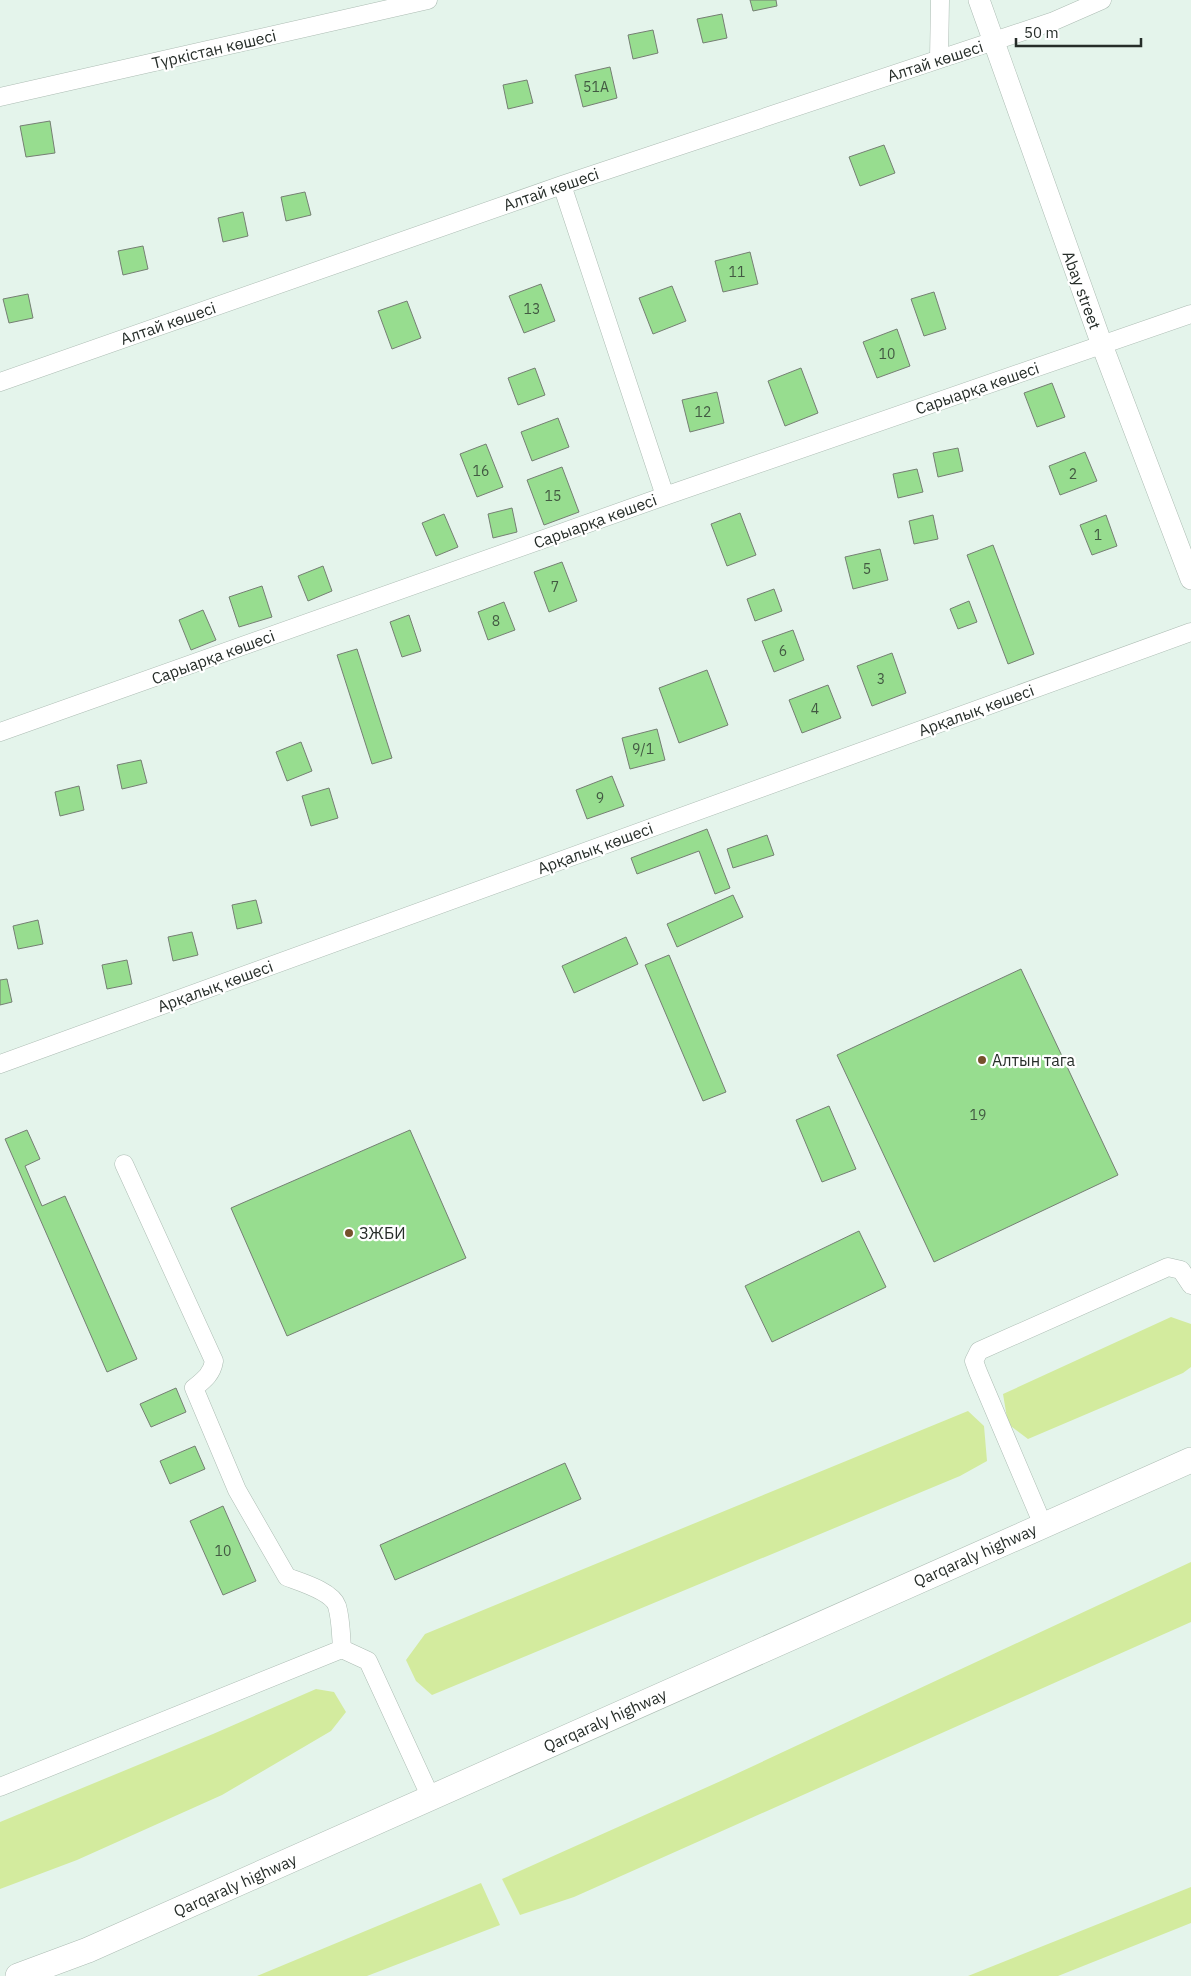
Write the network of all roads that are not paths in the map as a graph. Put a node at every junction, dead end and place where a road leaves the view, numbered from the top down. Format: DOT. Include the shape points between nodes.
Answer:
graph roads {
  1 [pos="428,0"];
  2 [pos="940,0"];
  3 [pos="979,0"];
  4 [pos="1102,0"];
  5 [pos="993,42"];
  6 [pos="939,60"];
  7 [pos="0,97"];
  8 [pos="562,185"];
  9 [pos="1191,314"];
  10 [pos="1102,345"];
  11 [pos="0,382"];
  12 [pos="665,496"];
  13 [pos="1191,579"];
  14 [pos="1191,632"];
  15 [pos="0,732"];
  16 [pos="0,1064"];
  17 [pos="124,1164"];
  18 [pos="1191,1285"];
  19 [pos="1191,1460"];
  20 [pos="1043,1525"];
  21 [pos="342,1650"];
  22 [pos="0,1787"];
  23 [pos="431,1798"];
  24 [pos="18,1976"];
  1 -- 7 [label="street, Түркістан көшесі"];
  2 -- 6 [label="street"];
  3 -- 5 [label="main road, Abay street"];
  4 -- 5 [label="street, Алтай көшесі"];
  5 -- 6 [label="street, Алтай көшесі"];
  5 -- 10 [label="main road, Abay street"];
  6 -- 8 [label="street, Алтай көшесі"];
  8 -- 11 [label="street, Алтай көшесі"];
  8 -- 12 [label="street"];
  9 -- 10 [label="street, Сарыарқа көшесі"];
  10 -- 12 [label="street, Сарыарқа көшесі"];
  10 -- 13 [label="main road, Abay street"];
  12 -- 15 [label="street, Сарыарқа көшесі"];
  14 -- 16 [label="street, Арқалық көшесі"];
  17 -- 21 [label="street" via="214,1361 206,1378 194,1388 237,1490 286,1577 324,1593 336,1604"];
  18 -- 20 [label="street" via="1181,1270 1168,1267 979,1351 974,1361 978,1372"];
  19 -- 20 [label="highway, Qarqaraly highway"];
  20 -- 23 [label="highway, Qarqaraly highway"];
  21 -- 22 [label="street"];
  21 -- 23 [label="street" via="368,1660"];
  23 -- 24 [label="highway, Qarqaraly highway" via="88,1950"];
}
